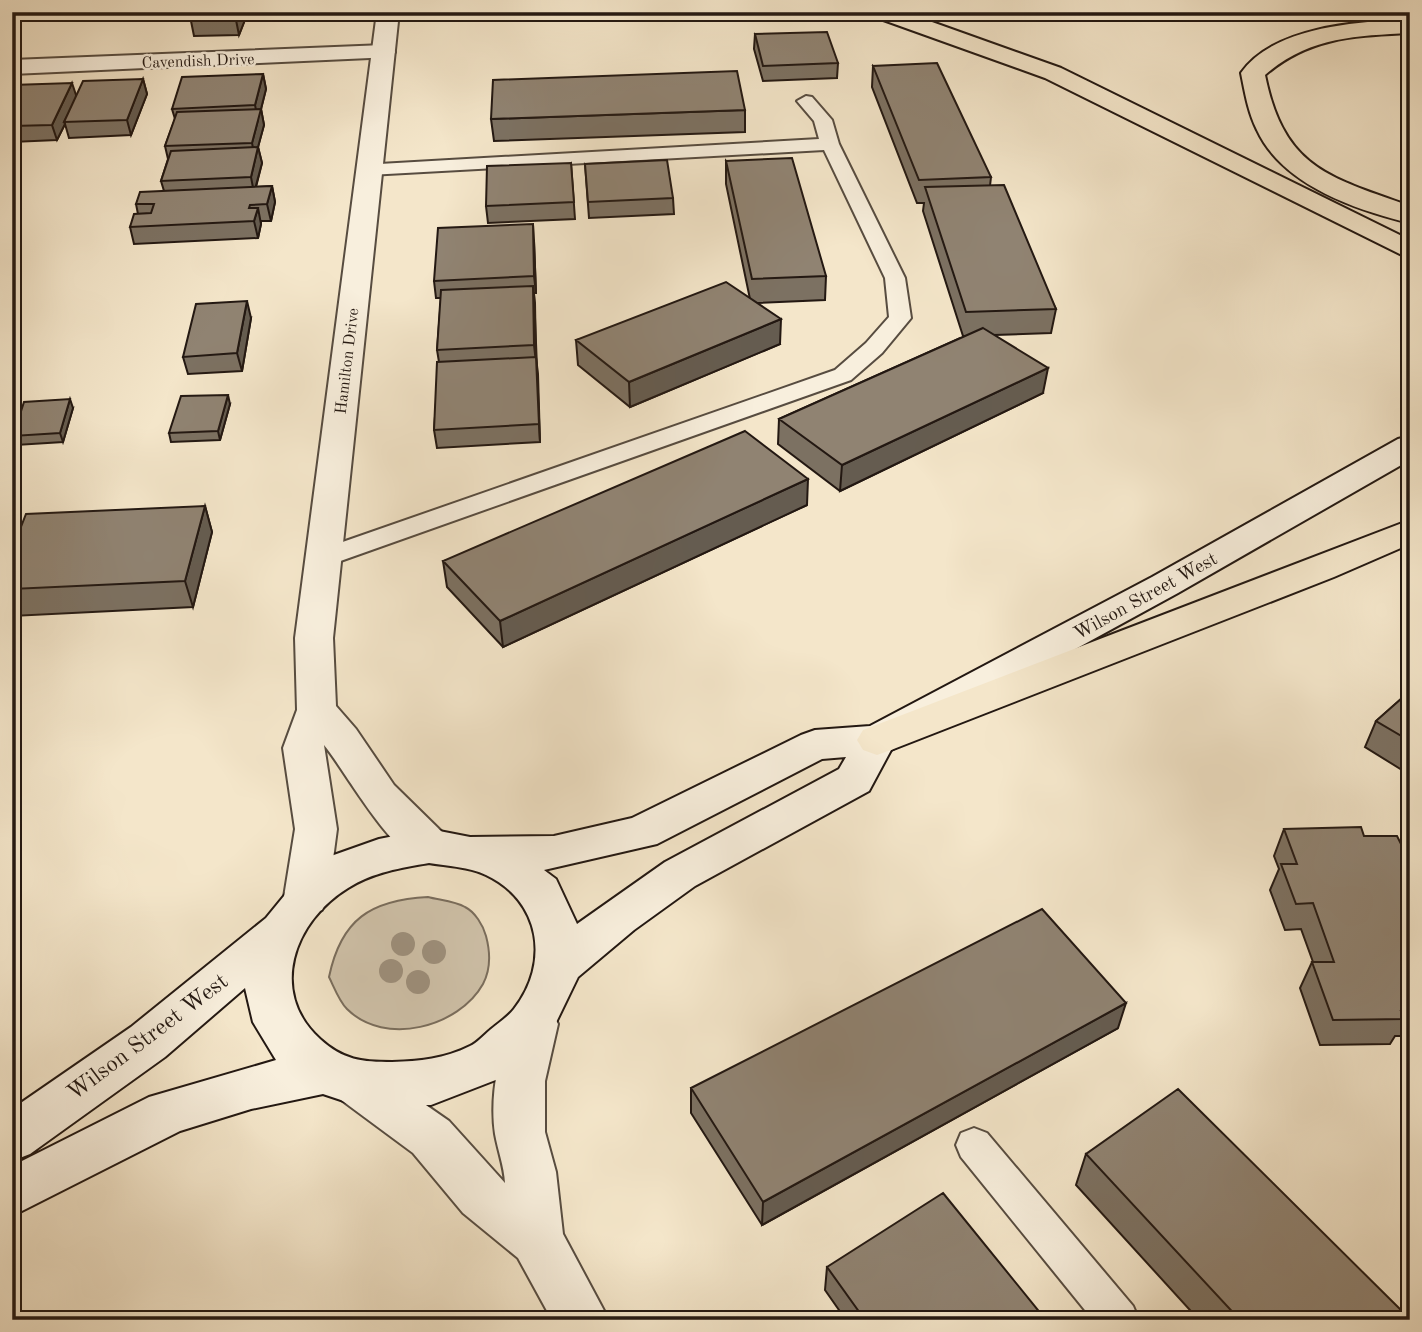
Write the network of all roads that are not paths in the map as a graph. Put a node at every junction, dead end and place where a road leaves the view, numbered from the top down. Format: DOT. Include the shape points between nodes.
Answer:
graph roads {
  1 [pos="388,12"];
  2 [pos="883,12"];
  3 [pos="1410,26"];
  4 [pos="384,52"];
  5 [pos="12,67"];
  6 [pos="806,101"];
  7 [pos="830,144"];
  8 [pos="369,169"];
  9 [pos="1410,215"];
  10 [pos="1410,251"];
  11 [pos="1410,446"];
  12 [pos="1410,531"];
  13 [pos="323,558"];
  14 [pos="317,710"];
  15 [pos="877,740"];
  16 [pos="429,846"];
  17 [pos="477,852"];
  18 [pos="293,914"];
  19 [pos="561,964"];
  20 [pos="534,1024"];
  21 [pos="341,1078"];
  22 [pos="12,1138"];
  23 [pos="974,1145"];
  24 [pos="12,1192"];
  25 [pos="537,1240"];
  26 [pos="582,1320"];
  27 [pos="1119,1320"];
  1 -- 4 [label="street, Hamilton Drive"];
  2 -- 10 [label="highway" via="1053,73"];
  3 -- 9 [label="highway" via="1343,30 1279,51 1253,73 1256,103 1268,134 1295,166 1349,193"];
  4 -- 5 [label="street, Cavendish Drive"];
  4 -- 8 [label="street, Hamilton Drive"];
  6 -- 7 [label="lane" via="823,120"];
  7 -- 8 [label="lane"];
  7 -- 13 [label="lane" via="895,278 900,318 843,375"];
  8 -- 13 [label="street, Hamilton Drive"];
  11 -- 15 [label="street, Wilson Street West"];
  12 -- 15 [label="highway"];
  13 -- 14 [label="street, Hamilton Drive" via="314,638"];
  14 -- 16 [label="street" via="379,796"];
  14 -- 18 [label="street, Hamilton Drive" via="303,748 316,830"];
  15 -- 17 [label="street, Wilson Street West" via="815,745 642,832 554,852"];
  15 -- 19 [label="street" via="854,780 680,874"];
  16 -- 17 [label="street, Wilson Street West"];
  16 -- 18 [label="street, Wilson Street West" via="374,857 342,870"];
  17 -- 19 [label="street" via="514,868 542,893 558,926"];
  18 -- 21 [label="street, Hamilton Drive" via="267,971 270,1010 290,1045"];
  18 -- 22 [label="street, Wilson Street West" via="148,1042"];
  19 -- 20 [label="street" via="552,994"];
  20 -- 21 [label="street" via="499,1056 454,1078 406,1087"];
  20 -- 25 [label="street" via="520,1082 520,1132 530,1172"];
  21 -- 24 [label="street" via="251,1087 167,1113"];
  21 -- 25 [label="street, Hamilton Drive" via="430,1137 481,1196"];
  23 -- 27 [label="lane"];
  25 -- 26 [label="street"];
}
